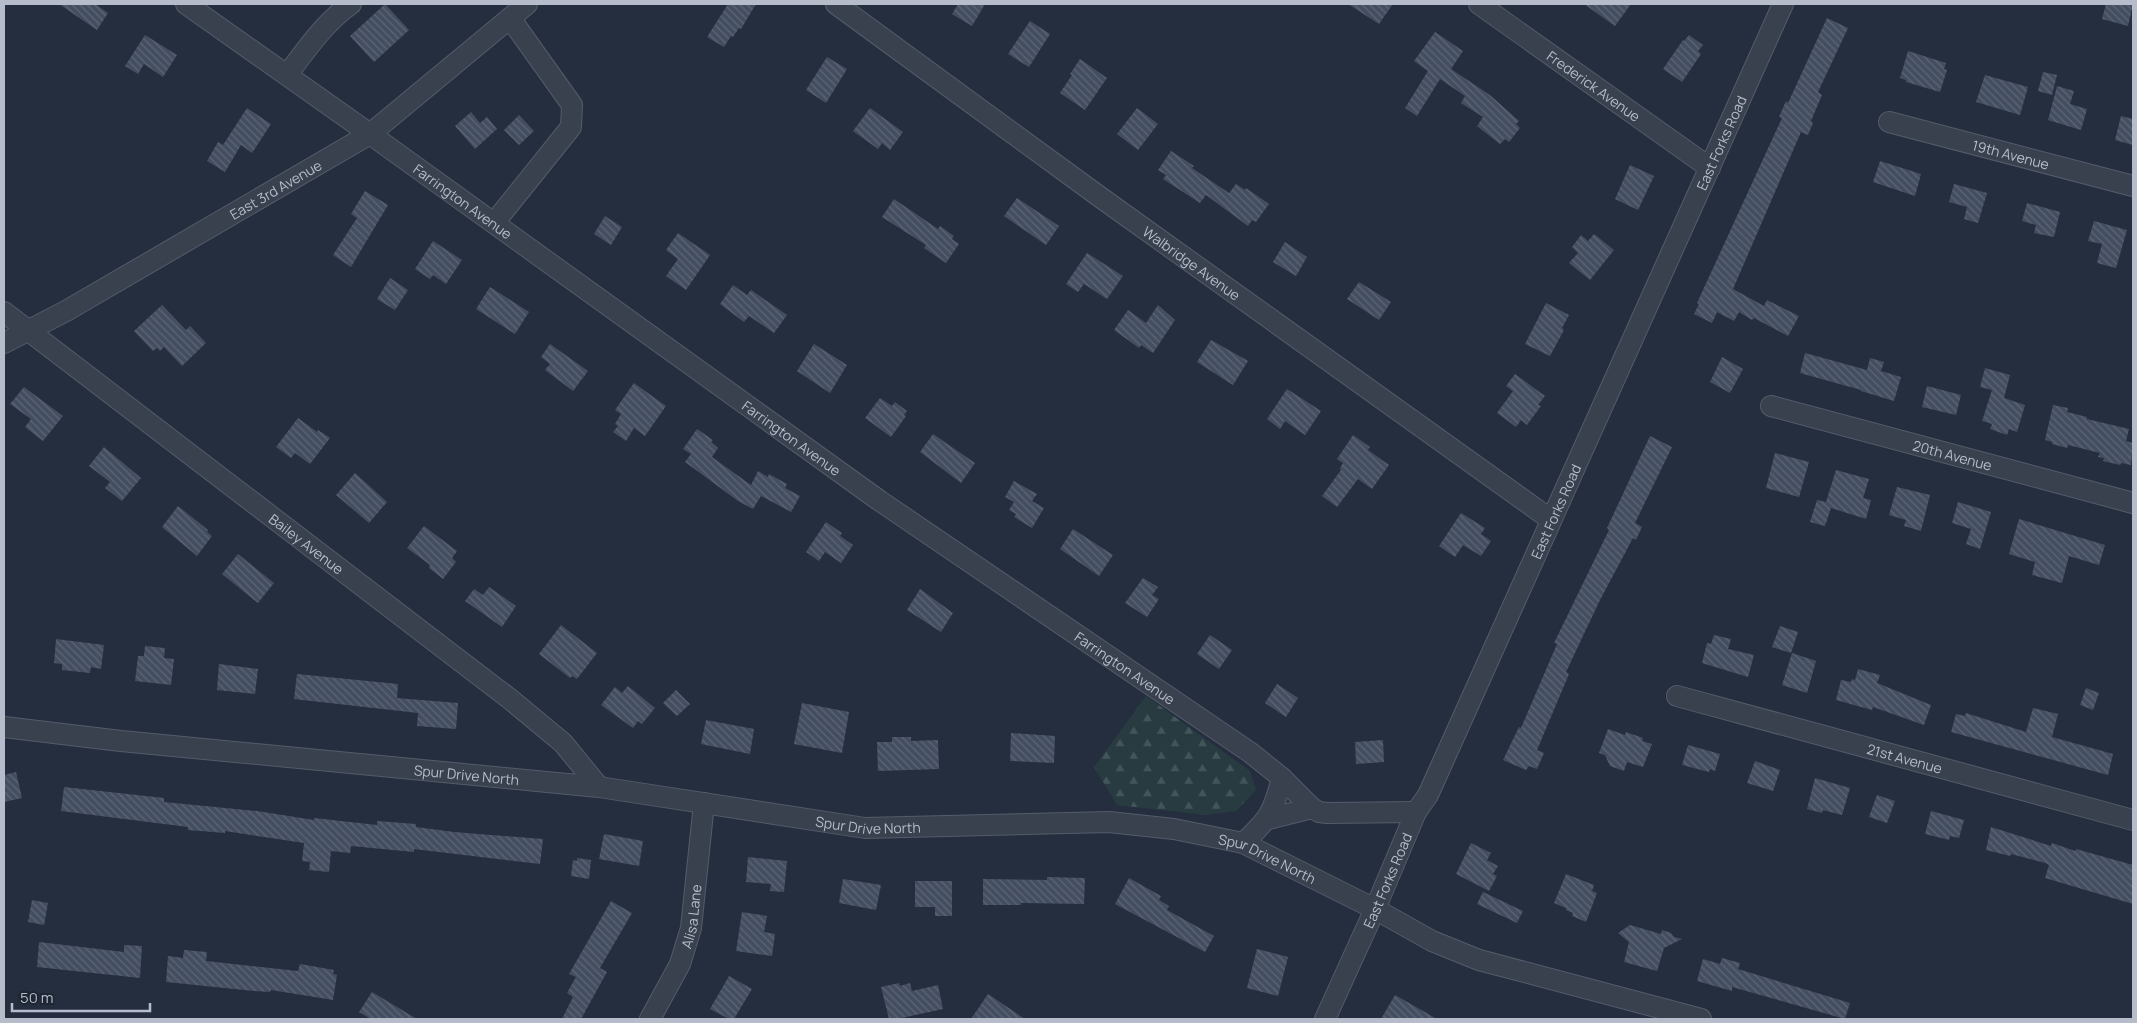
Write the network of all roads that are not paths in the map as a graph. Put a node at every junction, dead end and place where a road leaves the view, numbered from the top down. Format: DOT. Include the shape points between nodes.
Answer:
graph roads {
  1 [pos="186,4"];
  2 [pos="351,4"];
  3 [pos="525,4"];
  4 [pos="836,4"];
  5 [pos="1479,4"];
  6 [pos="1783,4"];
  7 [pos="510,18"];
  8 [pos="287,75"];
  9 [pos="1889,122"];
  10 [pos="370,134"];
  11 [pos="1710,168"];
  12 [pos="2133,186"];
  13 [pos="494,223"];
  14 [pos="4,312"];
  15 [pos="28,330"];
  16 [pos="4,343"];
  17 [pos="1771,406"];
  18 [pos="2133,503"];
  19 [pos="1550,519"];
  20 [pos="1677,696"];
  21 [pos="4,727"];
  22 [pos="1282,778"];
  23 [pos="600,787"];
  24 [pos="704,803"];
  25 [pos="1312,808"];
  26 [pos="1416,812"];
  27 [pos="1268,818"];
  28 [pos="2133,820"];
  29 [pos="1242,844"];
  30 [pos="1375,909"];
  31 [pos="650,1019"];
  32 [pos="1325,1019"];
  33 [pos="1701,1019"];
  1 -- 8 [label="street, Farrington Avenue"];
  2 -- 8 [label="street" via="341,11"];
  3 -- 7 [label="street, East 3rd Avenue"];
  4 -- 19 [label="street, Walbridge Avenue"];
  5 -- 11 [label="street, Frederick Avenue"];
  6 -- 11 [label="street, East Forks Road"];
  7 -- 10 [label="street, East 3rd Avenue"];
  7 -- 13 [label="street" via="572,105 571,127"];
  8 -- 10 [label="street, Farrington Avenue"];
  9 -- 12 [label="street, 19th Avenue"];
  10 -- 13 [label="street, Farrington Avenue"];
  10 -- 15 [label="street, East 3rd Avenue"];
  11 -- 19 [label="street, East Forks Road"];
  13 -- 22 [label="street, Farrington Avenue" via="880,501 1251,753"];
  14 -- 15 [label="street, Bailey Avenue"];
  15 -- 16 [label="street, East 3rd Avenue"];
  15 -- 23 [label="street, Bailey Avenue" via="510,699 563,743"];
  17 -- 18 [label="street, 20th Avenue"];
  19 -- 26 [label="street, East Forks Road" via="1428,795"];
  20 -- 28 [label="street, 21st Avenue"];
  21 -- 23 [label="street, Spur Drive North"];
  22 -- 25 [label="street, Farrington Avenue"];
  22 -- 27 [label="street" via="1275,806"];
  23 -- 24 [label="street, Spur Drive North"];
  24 -- 29 [label="street, Spur Drive North" via="865,828 1110,822 1174,829"];
  24 -- 31 [label="street, Alisa Lane" via="690,928 680,964"];
  25 -- 26 [label="street" via="1327,813"];
  25 -- 27 [label="street"];
  26 -- 30 [label="street, East Forks Road"];
  27 -- 29 [label="street"];
  29 -- 30 [label="street, Spur Drive North"];
  30 -- 32 [label="street, East Forks Road"];
  30 -- 33 [label="street, Spur Drive North" via="1432,941 1479,960"];
}
